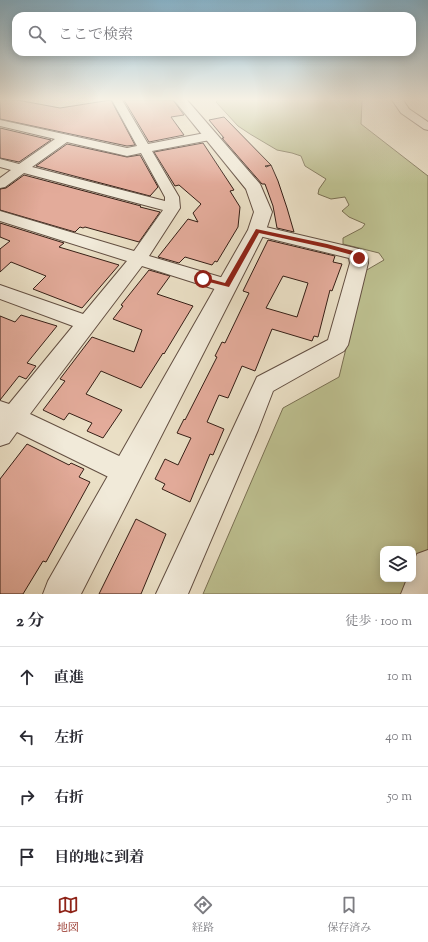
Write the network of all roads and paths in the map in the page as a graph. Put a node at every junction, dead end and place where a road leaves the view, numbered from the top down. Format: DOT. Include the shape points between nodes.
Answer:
graph roads {
  1 [pos="20,128"];
  2 [pos="132,128"];
  3 [pos="203,128"];
  4 [pos="210,136"];
  5 [pos="65,138"];
  6 [pos="145,149"];
  7 [pos="0,163"];
  8 [pos="22,169"];
  9 [pos="0,184"];
  10 [pos="172,208"];
  11 [pos="0,216"];
  12 [pos="258,230"];
  13 [pos="138,260"];
  14 [pos="227,286"];
  15 [pos="0,292"];
  16 [pos="86,323"];
  17 [pos="4,421"];
  18 [pos="127,473"];
  19 [pos="428,565"];
  20 [pos="61,594"];
  21 [pos="172,594"];
  22 [pos="416,594"];
  1 -- 5 [label="street"];
  2 -- 6 [label="street"];
  3 -- 4 [label="street"];
  4 -- 6 [label="street"];
  4 -- 12 [label="street" via="254,188 263,212"];
  5 -- 6 [label="street" via="127,152"];
  5 -- 8 [label="street"];
  6 -- 10 [label="street" via="172,197"];
  7 -- 8 [label="street"];
  8 -- 9 [label="street"];
  8 -- 10 [label="street"];
  10 -- 13 [label="street"];
  11 -- 13 [label="street"];
  12 -- 14 [label="street"];
  12 -- 21 [label="street" via="354,254 359,258 359,263 337,345 265,384"];
  13 -- 14 [label="street"];
  13 -- 16 [label="street"];
  14 -- 18 [label="street"];
  15 -- 16 [label="street"];
  16 -- 17 [label="street"];
  17 -- 18 [label="street"];
  18 -- 20 [label="street"];
  19 -- 22 [label="street"];
}
